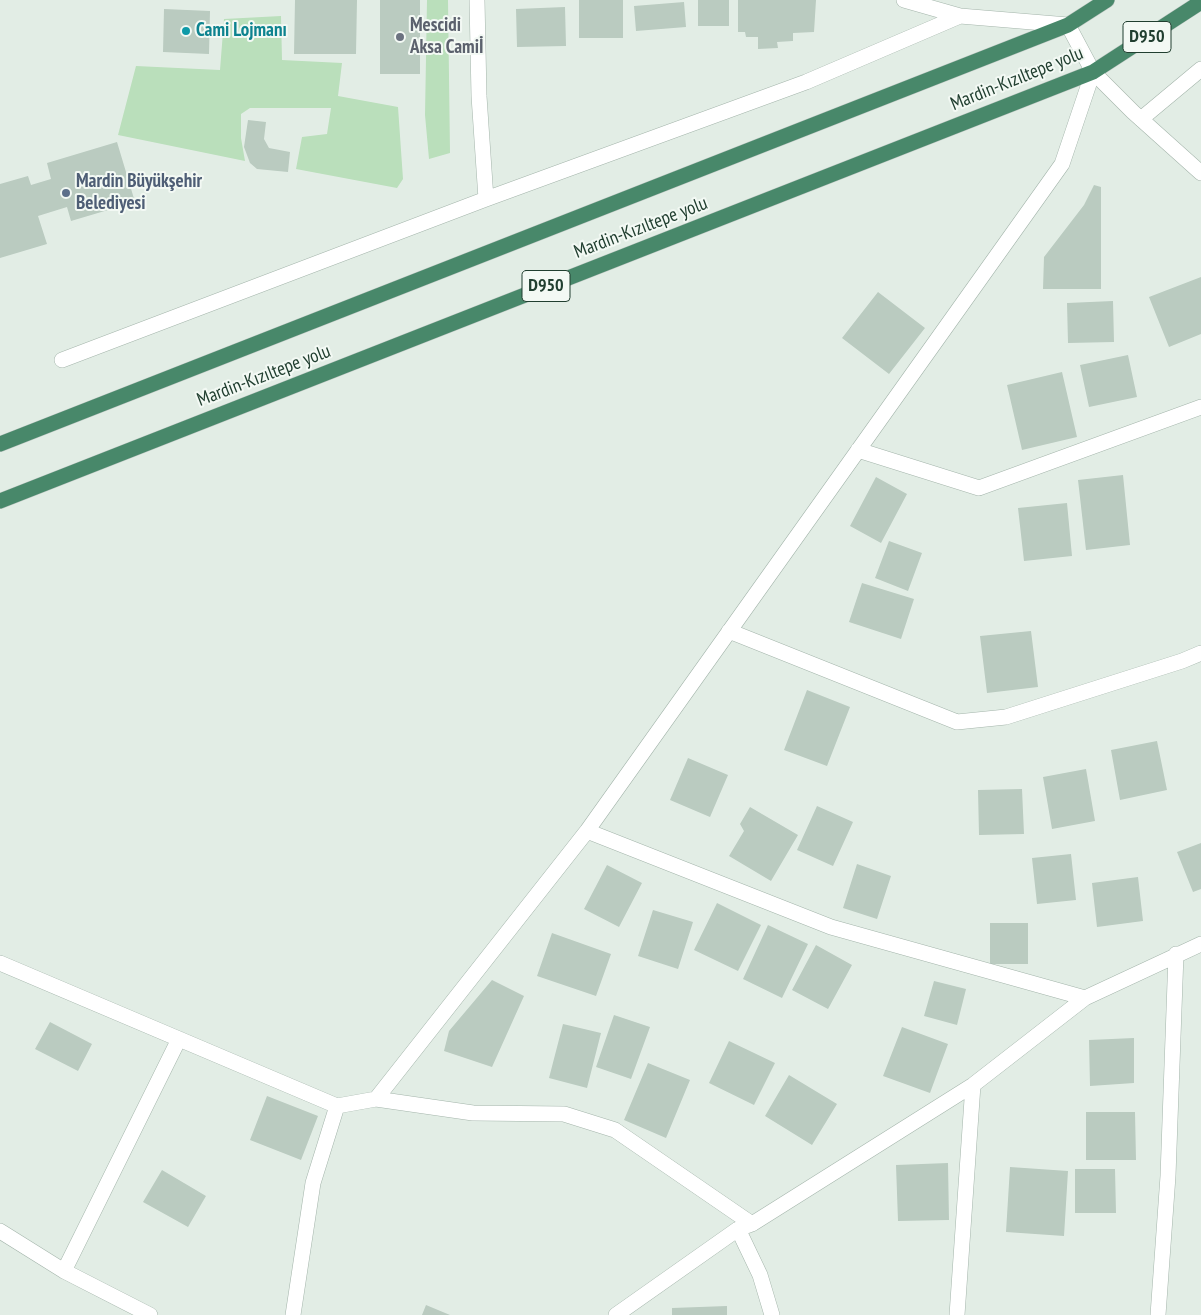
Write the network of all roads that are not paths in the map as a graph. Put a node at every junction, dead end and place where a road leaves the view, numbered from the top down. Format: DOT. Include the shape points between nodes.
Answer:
graph roads {
  1 [pos="477,0"];
  2 [pos="904,0"];
  3 [pos="1108,0"];
  4 [pos="1201,2"];
  5 [pos="960,16"];
  6 [pos="1068,25"];
  7 [pos="1201,69"];
  8 [pos="1093,72"];
  9 [pos="1141,119"];
  10 [pos="1201,174"];
  11 [pos="486,199"];
  12 [pos="62,360"];
  13 [pos="1201,407"];
  14 [pos="0,444"];
  15 [pos="858,450"];
  16 [pos="0,501"];
  17 [pos="729,631"];
  18 [pos="1201,652"];
  19 [pos="587,831"];
  20 [pos="1201,944"];
  21 [pos="1176,954"];
  22 [pos="0,963"];
  23 [pos="1085,998"];
  24 [pos="179,1039"];
  25 [pos="973,1085"];
  26 [pos="376,1099"];
  27 [pos="338,1106"];
  28 [pos="745,1226"];
  29 [pos="0,1231"];
  30 [pos="64,1272"];
  31 [pos="150,1315"];
  32 [pos="293,1315"];
  33 [pos="616,1315"];
  34 [pos="772,1315"];
  35 [pos="957,1315"];
  36 [pos="1158,1315"];
  1 -- 11 [label="street"];
  2 -- 5 [label="street"];
  3 -- 6 [label="highway, Mardin-Kızıltepe yolu / D950"];
  4 -- 8 [label="highway, Mardin-Kızıltepe yolu / D950"];
  5 -- 6 [label="street"];
  5 -- 11 [label="street" via="806,82"];
  6 -- 8 [label="street"];
  6 -- 14 [label="highway, Mardin-Kızıltepe yolu / D950"];
  7 -- 9 [label="street"];
  8 -- 9 [label="street"];
  8 -- 15 [label="street" via="1062,164"];
  8 -- 16 [label="highway, Mardin-Kızıltepe yolu / D950"];
  9 -- 10 [label="street"];
  11 -- 12 [label="street"];
  13 -- 15 [label="street" via="979,488"];
  15 -- 17 [label="street"];
  17 -- 18 [label="street" via="957,722 1006,717 1182,661"];
  17 -- 19 [label="street"];
  19 -- 23 [label="street" via="831,927"];
  19 -- 26 [label="street"];
  20 -- 21 [label="street"];
  21 -- 23 [label="street"];
  21 -- 36 [label="street" via="1168,1176"];
  22 -- 24 [label="street"];
  23 -- 25 [label="street"];
  24 -- 27 [label="street"];
  24 -- 30 [label="street"];
  25 -- 28 [label="street"];
  25 -- 35 [label="street"];
  26 -- 27 [label="street"];
  26 -- 28 [label="street" via="473,1113 564,1114 615,1130"];
  27 -- 32 [label="street" via="313,1183"];
  28 -- 33 [label="street"];
  28 -- 34 [label="street"];
  29 -- 30 [label="street"];
  30 -- 31 [label="street"];
}
